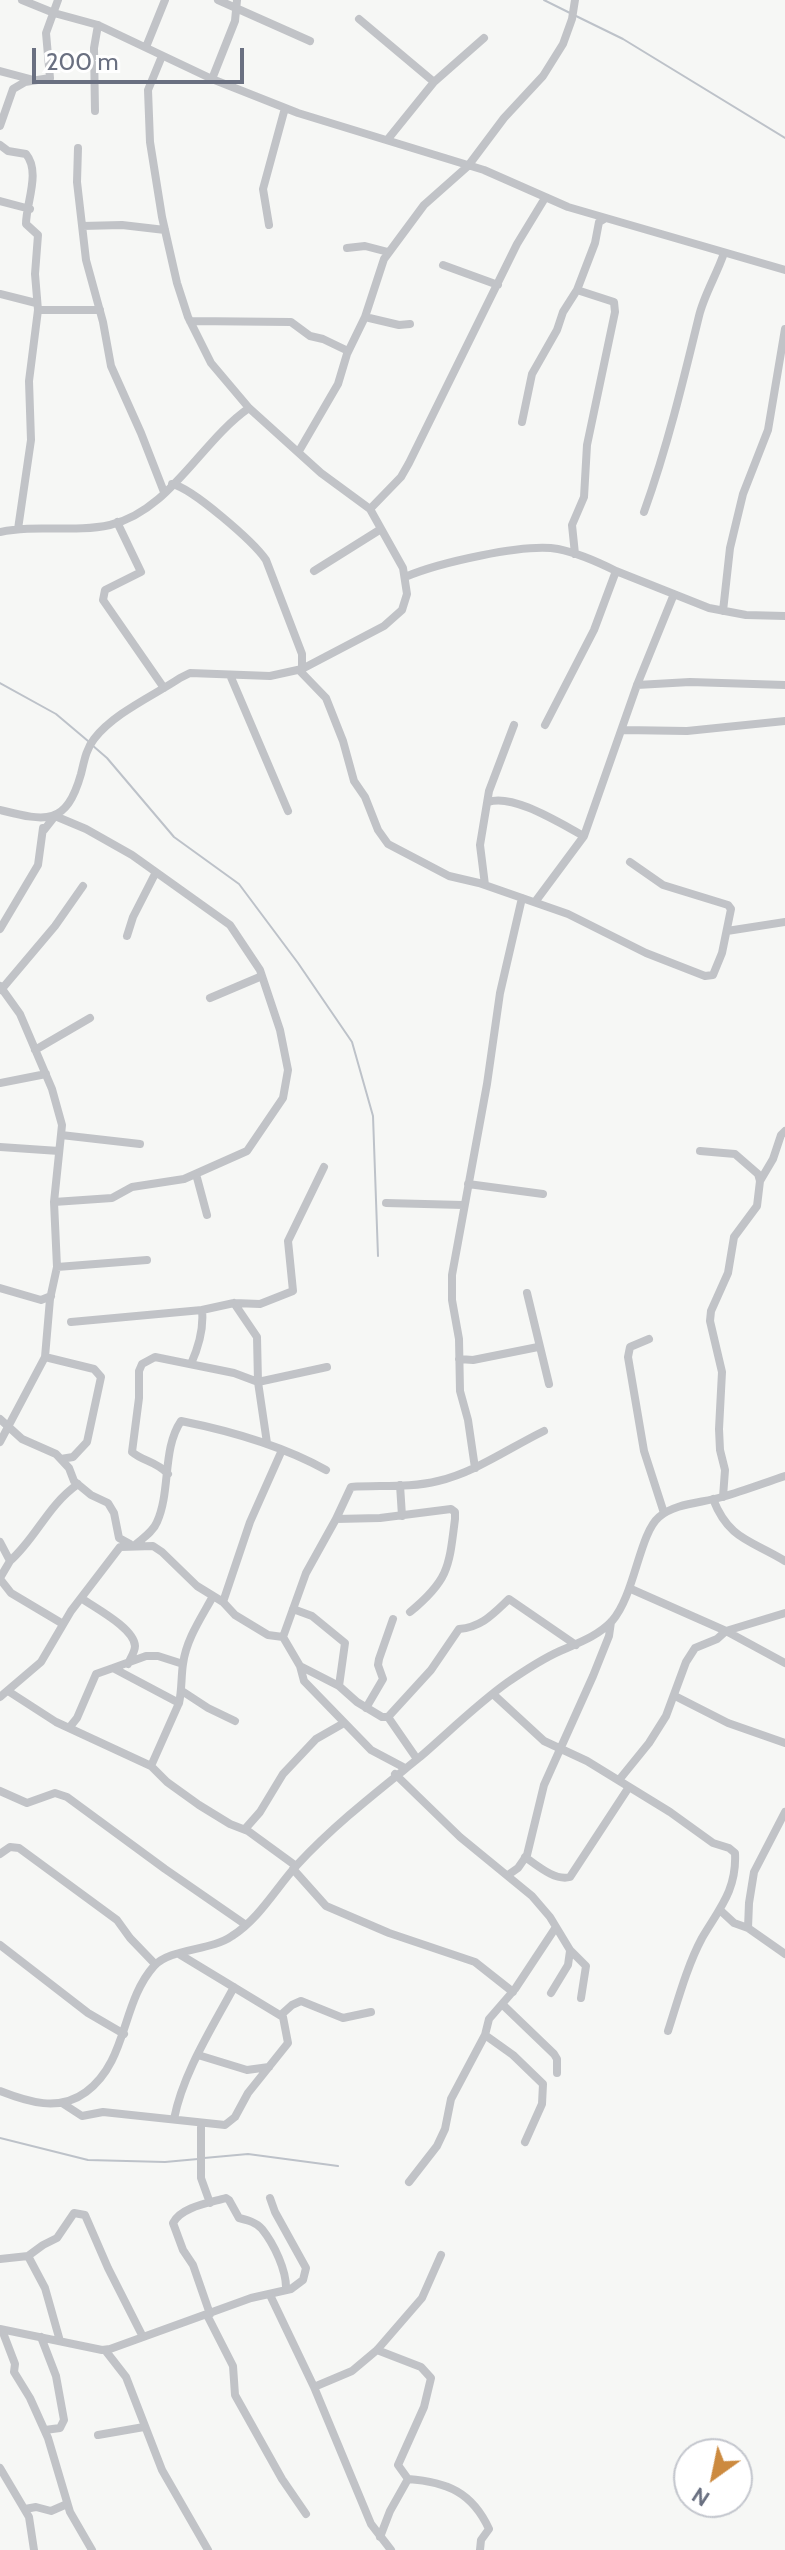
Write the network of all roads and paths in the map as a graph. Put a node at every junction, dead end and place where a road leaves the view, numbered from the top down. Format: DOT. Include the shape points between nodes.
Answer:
graph roads {
  1 [pos="22,0"];
  2 [pos="58,0"];
  3 [pos="165,0"];
  4 [pos="218,0"];
  5 [pos="575,0"];
  6 [pos="237,5"];
  7 [pos="54,13"];
  8 [pos="359,19"];
  9 [pos="98,25"];
  10 [pos="484,38"];
  11 [pos="310,41"];
  12 [pos="146,47"];
  13 [pos="162,56"];
  14 [pos="0,71"];
  15 [pos="212,79"];
  16 [pos="34,81"];
  17 [pos="434,82"];
  18 [pos="285,108"];
  19 [pos="95,111"];
  20 [pos="0,126"];
  21 [pos="388,139"];
  22 [pos="0,145"];
  23 [pos="78,148"];
  24 [pos="468,166"];
  25 [pos="545,198"];
  26 [pos="0,201"];
  27 [pos="30,209"];
  28 [pos="604,219"];
  29 [pos="269,225"];
  30 [pos="82,226"];
  31 [pos="165,230"];
  32 [pos="347,248"];
  33 [pos="388,252"];
  34 [pos="724,253"];
  35 [pos="443,265"];
  36 [pos="785,270"];
  37 [pos="498,285"];
  38 [pos="577,290"];
  39 [pos="0,294"];
  40 [pos="37,306"];
  41 [pos="100,310"];
  42 [pos="365,317"];
  43 [pos="190,321"];
  44 [pos="410,324"];
  45 [pos="785,329"];
  46 [pos="348,351"];
  47 [pos="249,408"];
  48 [pos="522,422"];
  49 [pos="299,451"];
  50 [pos="172,484"];
  51 [pos="164,492"];
  52 [pos="370,509"];
  53 [pos="644,512"];
  54 [pos="117,522"];
  55 [pos="18,529"];
  56 [pos="381,529"];
  57 [pos="0,532"];
  58 [pos="575,554"];
  59 [pos="314,571"];
  60 [pos="616,571"];
  61 [pos="405,577"];
  62 [pos="674,594"];
  63 [pos="723,611"];
  64 [pos="785,616"];
  65 [pos="301,669"];
  66 [pos="230,675"];
  67 [pos="637,685"];
  68 [pos="785,685"];
  69 [pos="164,688"];
  70 [pos="785,721"];
  71 [pos="514,725"];
  72 [pos="545,725"];
  73 [pos="623,730"];
  74 [pos="488,802"];
  75 [pos="0,810"];
  76 [pos="288,811"];
  77 [pos="55,816"];
  78 [pos="42,819"];
  79 [pos="44,830"];
  80 [pos="584,836"];
  81 [pos="630,862"];
  82 [pos="156,872"];
  83 [pos="485,885"];
  84 [pos="83,886"];
  85 [pos="522,898"];
  86 [pos="535,902"];
  87 [pos="785,922"];
  88 [pos="0,929"];
  89 [pos="727,931"];
  90 [pos="127,936"];
  91 [pos="262,976"];
  92 [pos="1,988"];
  93 [pos="210,998"];
  94 [pos="90,1018"];
  95 [pos="35,1050"];
  96 [pos="46,1074"];
  97 [pos="0,1083"];
  98 [pos="785,1131"];
  99 [pos="61,1135"];
  100 [pos="140,1144"];
  101 [pos="0,1147"];
  102 [pos="59,1151"];
  103 [pos="700,1151"];
  104 [pos="324,1167"];
  105 [pos="196,1174"];
  106 [pos="760,1181"];
  107 [pos="468,1184"];
  108 [pos="543,1194"];
  109 [pos="54,1202"];
  110 [pos="386,1203"];
  111 [pos="463,1205"];
  112 [pos="207,1215"];
  113 [pos="147,1260"];
  114 [pos="57,1267"];
  115 [pos="0,1288"];
  116 [pos="527,1293"];
  117 [pos="51,1296"];
  118 [pos="234,1303"];
  119 [pos="202,1310"];
  120 [pos="71,1322"];
  121 [pos="649,1339"];
  122 [pos="538,1347"];
  123 [pos="45,1357"];
  124 [pos="459,1359"];
  125 [pos="191,1364"];
  126 [pos="327,1367"];
  127 [pos="258,1382"];
  128 [pos="549,1384"];
  129 [pos="0,1419"];
  130 [pos="9,1425"];
  131 [pos="544,1431"];
  132 [pos="0,1442"];
  133 [pos="267,1443"];
  134 [pos="282,1450"];
  135 [pos="61,1459"];
  136 [pos="475,1468"];
  137 [pos="326,1470"];
  138 [pos="168,1474"];
  139 [pos="785,1476"];
  140 [pos="78,1484"];
  141 [pos="400,1485"];
  142 [pos="718,1498"];
  143 [pos="664,1513"];
  144 [pos="402,1516"];
  145 [pos="336,1519"];
  146 [pos="0,1542"];
  147 [pos="135,1545"];
  148 [pos="10,1561"];
  149 [pos="785,1561"];
  150 [pos="0,1578"];
  151 [pos="631,1589"];
  152 [pos="0,1592"];
  153 [pos="11,1593"];
  154 [pos="81,1598"];
  155 [pos="212,1598"];
  156 [pos="223,1602"];
  157 [pos="293,1609"];
  158 [pos="410,1612"];
  159 [pos="785,1613"];
  160 [pos="393,1619"];
  161 [pos="611,1622"];
  162 [pos="63,1624"];
  163 [pos="726,1631"];
  164 [pos="283,1637"];
  165 [pos="576,1645"];
  166 [pos="785,1663"];
  167 [pos="128,1664"];
  168 [pos="183,1664"];
  169 [pos="300,1666"];
  170 [pos="113,1668"];
  171 [pos="339,1686"];
  172 [pos="8,1691"];
  173 [pos="182,1691"];
  174 [pos="493,1694"];
  175 [pos="675,1696"];
  176 [pos="0,1697"];
  177 [pos="179,1703"];
  178 [pos="366,1708"];
  179 [pos="388,1717"];
  180 [pos="235,1721"];
  181 [pos="344,1723"];
  182 [pos="69,1728"];
  183 [pos="785,1743"];
  184 [pos="561,1749"];
  185 [pos="417,1759"];
  186 [pos="151,1766"];
  187 [pos="405,1768"];
  188 [pos="395,1774"];
  189 [pos="619,1780"];
  190 [pos="629,1787"];
  191 [pos="0,1791"];
  192 [pos="785,1812"];
  193 [pos="245,1829"];
  194 [pos="0,1854"];
  195 [pos="525,1857"];
  196 [pos="294,1868"];
  197 [pos="508,1875"];
  198 [pos="721,1911"];
  199 [pos="246,1925"];
  200 [pos="556,1927"];
  201 [pos="748,1928"];
  202 [pos="0,1945"];
  203 [pos="570,1950"];
  204 [pos="179,1954"];
  205 [pos="785,1954"];
  206 [pos="155,1964"];
  207 [pos="234,1987"];
  208 [pos="513,1992"];
  209 [pos="551,1993"];
  210 [pos="581,1998"];
  211 [pos="503,2005"];
  212 [pos="371,2012"];
  213 [pos="282,2014"];
  214 [pos="668,2031"];
  215 [pos="124,2034"];
  216 [pos="485,2035"];
  217 [pos="198,2055"];
  218 [pos="269,2067"];
  219 [pos="557,2073"];
  220 [pos="0,2091"];
  221 [pos="62,2103"];
  222 [pos="174,2119"];
  223 [pos="201,2123"];
  224 [pos="525,2142"];
  225 [pos="409,2182"];
  226 [pos="270,2198"];
  227 [pos="210,2203"];
  228 [pos="282,2222"];
  229 [pos="262,2229"];
  230 [pos="441,2255"];
  231 [pos="28,2256"];
  232 [pos="0,2259"];
  233 [pos="286,2290"];
  234 [pos="270,2295"];
  235 [pos="209,2315"];
  236 [pos="1,2330"];
  237 [pos="41,2337"];
  238 [pos="143,2337"];
  239 [pos="60,2341"];
  240 [pos="105,2350"];
  241 [pos="377,2350"];
  242 [pos="314,2387"];
  243 [pos="144,2427"];
  244 [pos="45,2430"];
  245 [pos="98,2435"];
  246 [pos="0,2468"];
  247 [pos="408,2479"];
  248 [pos="67,2504"];
  249 [pos="25,2509"];
  250 [pos="306,2514"];
  251 [pos="380,2537"];
  252 [pos="34,2550"];
  253 [pos="92,2550"];
  254 [pos="208,2550"];
  255 [pos="391,2550"];
  256 [pos="480,2550"];
  1 -- 7 [label="street"];
  2 -- 7 [label="street"];
  3 -- 12 [label="street"];
  4 -- 6 [label="street"];
  5 -- 24 [label="street" via="558,55"];
  6 -- 11 [label="street"];
  6 -- 15 [label="street"];
  7 -- 9 [label="street"];
  7 -- 16 [label="street" via="46,33 50,78"];
  8 -- 17 [label="street"];
  9 -- 12 [label="street"];
  9 -- 19 [label="street"];
  10 -- 17 [label="street"];
  12 -- 13 [label="street"];
  13 -- 15 [label="street"];
  13 -- 31 [label="street" via="147,106"];
  14 -- 16 [label="street"];
  15 -- 18 [label="street"];
  16 -- 20 [label="street" via="13,89"];
  17 -- 21 [label="street"];
  18 -- 21 [label="street"];
  18 -- 29 [label="street" via="263,189"];
  21 -- 24 [label="street"];
  22 -- 27 [label="street" via="30,158"];
  23 -- 30 [label="street"];
  24 -- 25 [label="street"];
  24 -- 33 [label="street" via="424,205"];
  25 -- 28 [label="street"];
  25 -- 37 [label="street"];
  26 -- 27 [label="street"];
  27 -- 40 [label="street" via="26,224 38,235"];
  28 -- 34 [label="street"];
  28 -- 38 [label="street"];
  30 -- 31 [label="street"];
  30 -- 41 [label="street"];
  31 -- 43 [label="street"];
  32 -- 33 [label="street"];
  33 -- 42 [label="street"];
  34 -- 36 [label="street"];
  34 -- 53 [label="street" via="699,313 671,430"];
  35 -- 37 [label="street"];
  37 -- 52 [label="street" via="409,463"];
  38 -- 48 [label="street" via="532,374"];
  38 -- 58 [label="street" via="614,302 615,312 587,445 584,497 572,525"];
  39 -- 40 [label="street"];
  40 -- 41 [label="street"];
  40 -- 55 [label="street" via="29,381 31,440"];
  41 -- 51 [label="street" via="111,366"];
  42 -- 44 [label="street"];
  42 -- 46 [label="street"];
  43 -- 46 [label="street" via="291,322"];
  43 -- 47 [label="street" via="211,363"];
  45 -- 63 [label="street" via="768,430 743,494 730,548"];
  46 -- 49 [label="street" via="336,388"];
  47 -- 49 [label="street"];
  47 -- 50 [label="street" via="221,430"];
  49 -- 52 [label="street"];
  50 -- 51 [label="street"];
  50 -- 65 [label="street" via="258,547 302,654"];
  51 -- 54 [label="street" via="131,518"];
  52 -- 56 [label="street"];
  54 -- 55 [label="street" via="81,529"];
  54 -- 69 [label="street" via="141,572 105,590 103,600"];
  55 -- 57 [label="street"];
  56 -- 59 [label="street"];
  56 -- 61 [label="street"];
  58 -- 60 [label="street"];
  58 -- 61 [label="street" via="529,548"];
  60 -- 62 [label="street"];
  60 -- 72 [label="street" via="594,630"];
  61 -- 65 [label="street" via="407,599 398,616"];
  62 -- 63 [label="street"];
  62 -- 67 [label="street"];
  63 -- 64 [label="street"];
  65 -- 66 [label="street" via="270,676"];
  65 -- 83 [label="street" via="326,698 354,781 383,839 440,873"];
  66 -- 69 [label="street" via="190,673"];
  66 -- 76 [label="street"];
  67 -- 68 [label="street"];
  67 -- 73 [label="street"];
  69 -- 77 [label="street" via="95,737 75,792"];
  70 -- 73 [label="street" via="687,731"];
  71 -- 74 [label="street"];
  73 -- 80 [label="street"];
  74 -- 80 [label="street" via="541,813"];
  74 -- 83 [label="street" via="480,845"];
  75 -- 78 [label="street"];
  77 -- 78 [label="street"];
  77 -- 79 [label="street"];
  77 -- 82 [label="street"];
  78 -- 79 [label="street"];
  79 -- 88 [label="street" via="38,865"];
  80 -- 86 [label="street"];
  81 -- 89 [label="street" via="663,885 728,905"];
  82 -- 90 [label="street"];
  82 -- 91 [label="street" via="230,925"];
  83 -- 85 [label="street"];
  84 -- 92 [label="street"];
  85 -- 86 [label="street"];
  85 -- 107 [label="street"];
  86 -- 89 [label="street" via="705,976 713,975"];
  87 -- 89 [label="street"];
  91 -- 93 [label="street"];
  91 -- 105 [label="street" via="287,1062 283,1098 247,1151"];
  92 -- 95 [label="street" via="20,1014"];
  94 -- 95 [label="street"];
  95 -- 96 [label="street"];
  96 -- 97 [label="street"];
  96 -- 99 [label="street" via="61,1117"];
  98 -- 106 [label="street"];
  99 -- 100 [label="street"];
  99 -- 102 [label="street"];
  101 -- 102 [label="street"];
  102 -- 109 [label="street"];
  103 -- 106 [label="street" via="735,1154"];
  104 -- 118 [label="street" via="288,1241 293,1291 260,1304"];
  105 -- 109 [label="street" via="132,1187 112,1198"];
  105 -- 112 [label="street"];
  106 -- 142 [label="street" via="757,1206 734,1237 728,1273 711,1311 722,1372 719,1429 725,1470"];
  107 -- 108 [label="street"];
  107 -- 111 [label="street"];
  109 -- 114 [label="street"];
  110 -- 111 [label="street"];
  111 -- 124 [label="street" via="452,1275"];
  113 -- 114 [label="street"];
  114 -- 117 [label="street"];
  115 -- 117 [label="street" via="41,1300"];
  116 -- 122 [label="street"];
  117 -- 123 [label="street"];
  118 -- 119 [label="street"];
  118 -- 127 [label="street" via="257,1337"];
  119 -- 120 [label="street"];
  119 -- 125 [label="street"];
  121 -- 143 [label="street" via="630,1347 628,1357 644,1451"];
  122 -- 124 [label="street"];
  122 -- 128 [label="street"];
  123 -- 130 [label="street"];
  123 -- 135 [label="street" via="94,1369 101,1377 87,1442 73,1457"];
  124 -- 136 [label="street"];
  125 -- 127 [label="street"];
  125 -- 138 [label="street" via="155,1357 139,1371 132,1452"];
  126 -- 127 [label="street"];
  127 -- 133 [label="street"];
  129 -- 130 [label="street"];
  130 -- 132 [label="street"];
  130 -- 135 [label="street" via="22,1439"];
  131 -- 136 [label="street"];
  133 -- 134 [label="street"];
  133 -- 138 [label="street" via="181,1421"];
  134 -- 137 [label="street"];
  134 -- 156 [label="street"];
  135 -- 140 [label="street"];
  136 -- 141 [label="street" via="437,1481"];
  138 -- 147 [label="street" via="157,1522"];
  139 -- 142 [label="street"];
  140 -- 147 [label="street" via="108,1503 119,1538"];
  140 -- 148 [label="street" via="55,1502"];
  141 -- 144 [label="street"];
  141 -- 145 [label="street" via="351,1487"];
  142 -- 143 [label="street"];
  142 -- 149 [label="street" via="721,1519 734,1533"];
  143 -- 151 [label="street" via="653,1523"];
  144 -- 145 [label="street"];
  144 -- 158 [label="street" via="455,1512 447,1570 431,1595"];
  145 -- 157 [label="street"];
  146 -- 148 [label="street"];
  147 -- 154 [label="street" via="120,1547"];
  147 -- 155 [label="street" via="162,1552"];
  148 -- 150 [label="street"];
  150 -- 153 [label="street"];
  151 -- 161 [label="street"];
  151 -- 163 [label="street"];
  152 -- 153 [label="street"];
  153 -- 162 [label="street"];
  154 -- 162 [label="street"];
  154 -- 167 [label="street" via="120,1624 133,1640"];
  155 -- 156 [label="street"];
  155 -- 168 [label="street"];
  156 -- 164 [label="street" via="250,1625"];
  157 -- 164 [label="street"];
  157 -- 171 [label="street" via="312,1616 345,1643"];
  159 -- 163 [label="street"];
  160 -- 178 [label="street" via="378,1665 383,1679"];
  161 -- 165 [label="street"];
  161 -- 184 [label="street"];
  162 -- 172 [label="street" via="41,1662"];
  163 -- 166 [label="street"];
  163 -- 175 [label="street" via="695,1648"];
  164 -- 169 [label="street"];
  165 -- 174 [label="street"];
  165 -- 179 [label="street" via="509,1599 489,1619 459,1629"];
  167 -- 168 [label="street" via="158,1656"];
  167 -- 170 [label="street"];
  168 -- 173 [label="street"];
  169 -- 171 [label="street"];
  169 -- 181 [label="street" via="304,1681"];
  170 -- 177 [label="street"];
  170 -- 182 [label="street" via="96,1674"];
  171 -- 178 [label="street"];
  172 -- 176 [label="street"];
  172 -- 182 [label="street"];
  173 -- 177 [label="street"];
  173 -- 180 [label="street"];
  174 -- 184 [label="street" via="544,1741"];
  174 -- 185 [label="street"];
  175 -- 183 [label="street" via="728,1723"];
  175 -- 189 [label="street" via="649,1743"];
  177 -- 186 [label="street"];
  178 -- 179 [label="street"];
  179 -- 185 [label="street"];
  181 -- 187 [label="street" via="371,1750"];
  181 -- 193 [label="street" via="316,1739 283,1774"];
  182 -- 186 [label="street"];
  184 -- 189 [label="street"];
  184 -- 195 [label="street" via="541,1795"];
  185 -- 187 [label="street"];
  186 -- 193 [label="street" via="199,1805"];
  187 -- 188 [label="street"];
  188 -- 196 [label="street"];
  188 -- 197 [label="street"];
  189 -- 190 [label="street"];
  190 -- 195 [label="street" via="570,1877 554,1876"];
  190 -- 198 [label="street" via="713,1843 733,1850 732,1883"];
  191 -- 199 [label="street" via="27,1803 55,1793 67,1797"];
  192 -- 201 [label="street" via="754,1872"];
  193 -- 196 [label="street"];
  194 -- 206 [label="street" via="19,1848 117,1920"];
  195 -- 197 [label="street"];
  196 -- 199 [label="street"];
  196 -- 208 [label="street" via="326,1906 475,1962"];
  197 -- 200 [label="street"];
  198 -- 201 [label="street"];
  198 -- 214 [label="street" via="702,1938"];
  199 -- 204 [label="street" via="231,1937"];
  200 -- 203 [label="street"];
  200 -- 208 [label="street"];
  201 -- 205 [label="street"];
  202 -- 215 [label="street"];
  203 -- 209 [label="street" via="568,1965"];
  203 -- 210 [label="street" via="586,1966"];
  204 -- 206 [label="street"];
  204 -- 207 [label="street"];
  206 -- 215 [label="street"];
  207 -- 213 [label="street"];
  207 -- 217 [label="street"];
  208 -- 211 [label="street"];
  211 -- 216 [label="street" via="489,2019"];
  211 -- 219 [label="street" via="554,2054"];
  212 -- 213 [label="street" via="343,2018 301,2001"];
  213 -- 218 [label="street" via="289,2041"];
  215 -- 221 [label="street" via="106,2073 85,2093"];
  216 -- 224 [label="street" via="543,2084 542,2104"];
  216 -- 225 [label="street" via="451,2099 437,2146"];
  217 -- 218 [label="street" via="247,2070"];
  217 -- 222 [label="street"];
  218 -- 223 [label="street" via="235,2117 225,2125"];
  220 -- 221 [label="street" via="30,2102"];
  221 -- 222 [label="street" via="82,2116 103,2112"];
  222 -- 223 [label="street"];
  223 -- 227 [label="street" via="201,2178"];
  226 -- 228 [label="street"];
  227 -- 229 [label="street" via="228,2198 239,2218"];
  227 -- 235 [label="street" via="176,2216 173,2227 193,2265"];
  228 -- 229 [label="street"];
  228 -- 233 [label="street" via="306,2268 303,2280"];
  229 -- 233 [label="street" via="284,2271"];
  230 -- 241 [label="street" via="422,2298"];
  231 -- 232 [label="street"];
  231 -- 238 [label="street" via="57,2238 74,2213 85,2215"];
  231 -- 239 [label="street" via="45,2288"];
  233 -- 234 [label="street"];
  234 -- 235 [label="street"];
  234 -- 242 [label="street"];
  235 -- 238 [label="street"];
  235 -- 250 [label="street" via="233,2366 235,2395"];
  236 -- 237 [label="street"];
  236 -- 244 [label="street" via="18,2380"];
  237 -- 239 [label="street"];
  237 -- 244 [label="street" via="56,2376 64,2420 60,2428"];
  238 -- 240 [label="street"];
  239 -- 240 [label="street"];
  240 -- 243 [label="street" via="126,2377"];
  241 -- 242 [label="street" via="352,2371"];
  241 -- 247 [label="street" via="421,2367 431,2378 398,2465"];
  242 -- 251 [label="street"];
  243 -- 245 [label="street"];
  243 -- 254 [label="street"];
  244 -- 248 [label="street"];
  246 -- 249 [label="street"];
  247 -- 251 [label="street"];
  247 -- 256 [label="street" via="437,2481 475,2504 489,2529"];
  248 -- 249 [label="street" via="51,2511"];
  248 -- 253 [label="street"];
  249 -- 252 [label="street"];
  251 -- 255 [label="street"];
}
